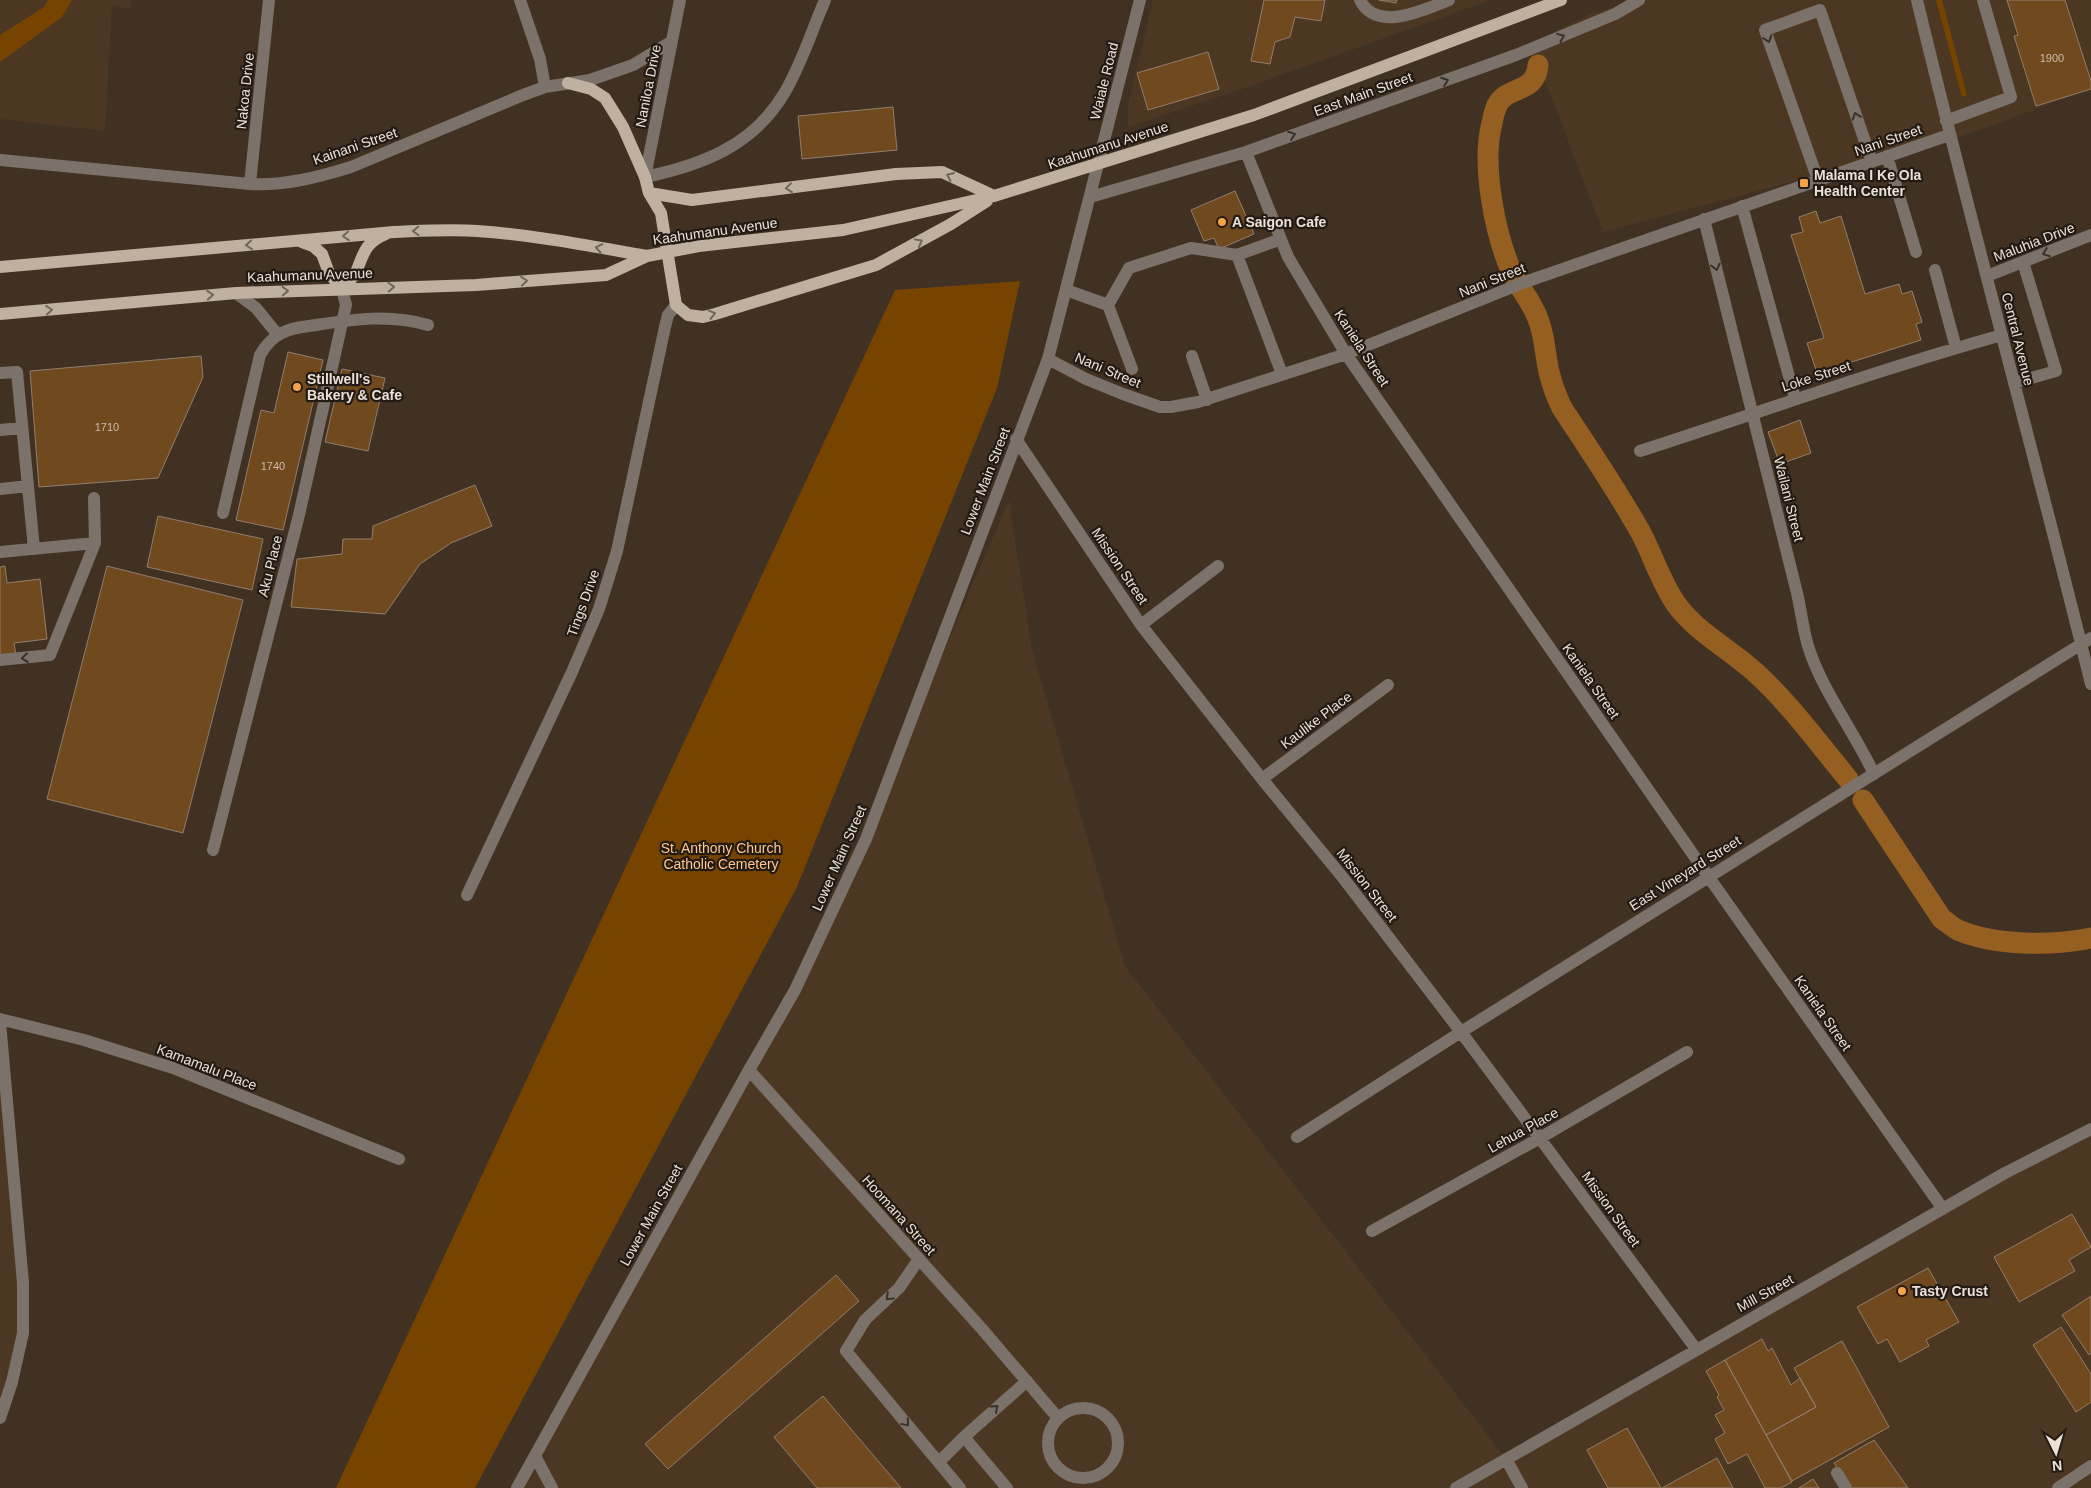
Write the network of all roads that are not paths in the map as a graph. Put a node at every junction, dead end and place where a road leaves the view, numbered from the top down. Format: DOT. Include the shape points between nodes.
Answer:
graph roads {
  1 [pos="270,0"];
  2 [pos="520,0"];
  3 [pos="680,0"];
  4 [pos="825,0"];
  5 [pos="1140,0"];
  6 [pos="1360,0"];
  7 [pos="1449,0"];
  8 [pos="1561,0"];
  9 [pos="1638,0"];
  10 [pos="1916,0"];
  11 [pos="1983,0"];
  12 [pos="672,42"];
  13 [pos="568,83"];
  14 [pos="545,87"];
  15 [pos="1946,121"];
  16 [pos="1949,135"];
  17 [pos="1246,152"];
  18 [pos="1887,156"];
  19 [pos="0,160"];
  20 [pos="1872,162"];
  21 [pos="645,177"];
  22 [pos="1818,180"];
  23 [pos="250,184"];
  24 [pos="649,193"];
  25 [pos="994,196"];
  26 [pos="1090,198"];
  27 [pos="1742,206"];
  28 [pos="1704,220"];
  29 [pos="394,232"];
  30 [pos="2091,235"];
  31 [pos="1281,239"];
  32 [pos="298,241"];
  33 [pos="1916,252"];
  34 [pos="1237,255"];
  35 [pos="647,256"];
  36 [pos="2023,262"];
  37 [pos="0,267"];
  38 [pos="1934,270"];
  39 [pos="1987,276"];
  40 [pos="342,288"];
  41 [pos="1066,290"];
  42 [pos="236,292"];
  43 [pos="674,296"];
  44 [pos="1108,305"];
  45 [pos="0,314"];
  46 [pos="342,321"];
  47 [pos="428,325"];
  48 [pos="278,335"];
  49 [pos="2002,335"];
  50 [pos="1956,348"];
  51 [pos="1346,354"];
  52 [pos="1192,356"];
  53 [pos="1048,359"];
  54 [pos="1132,369"];
  55 [pos="0,373"];
  56 [pos="1282,374"];
  57 [pos="2014,383"];
  58 [pos="1795,398"];
  59 [pos="1207,400"];
  60 [pos="1752,413"];
  61 [pos="22,428"];
  62 [pos="0,430"];
  63 [pos="1016,439"];
  64 [pos="1640,451"];
  65 [pos="28,486"];
  66 [pos="0,489"];
  67 [pos="94,498"];
  68 [pos="223,513"];
  69 [pos="95,543"];
  70 [pos="34,549"];
  71 [pos="0,552"];
  72 [pos="1218,566"];
  73 [pos="1141,625"];
  74 [pos="2086,640"];
  75 [pos="0,660"];
  76 [pos="2091,684"];
  77 [pos="1388,685"];
  78 [pos="1874,774"];
  79 [pos="1262,779"];
  80 [pos="213,850"];
  81 [pos="1708,876"];
  82 [pos="467,895"];
  83 [pos="0,1020"];
  84 [pos="1461,1032"];
  85 [pos="1688,1052"];
  86 [pos="749,1070"];
  87 [pos="2091,1129"];
  88 [pos="1297,1137"];
  89 [pos="1540,1138"];
  90 [pos="399,1159"];
  91 [pos="1943,1209"];
  92 [pos="1372,1231"];
  93 [pos="919,1259"];
  94 [pos="1696,1349"];
  95 [pos="1027,1381"];
  96 [pos="0,1418"];
  97 [pos="1058,1418"];
  98 [pos="964,1437"];
  99 [pos="535,1456"];
  100 [pos="1506,1459"];
  101 [pos="939,1462"];
  102 [pos="2091,1466"];
  103 [pos="1837,1473"];
  104 [pos="517,1488"];
  105 [pos="552,1488"];
  106 [pos="960,1488"];
  107 [pos="1008,1488"];
  108 [pos="1456,1488"];
  109 [pos="1522,1488"];
  110 [pos="1846,1488"];
  111 [pos="2058,1488"];
  1 -- 23 [label="street, Nakoa Drive"];
  2 -- 14 [label="street" via="540,59"];
  3 -- 12 [label="street, Naniloa Drive"];
  4 -- 21 [label="street" via="789,84 762,123 715,157"];
  5 -- 26 [label="street, Waiale Road"];
  6 -- 7 [label="street" via="1372,14 1384,17 1409,14"];
  8 -- 25 [label="main road, Kaahumanu Avenue" via="1254,115"];
  17 -- 9 [label="street, East Main Street, one-way" via="1516,55 1616,14"];
  10 -- 15 [label="street, Central Avenue"];
  11 -- 15 [label="street" via="2011,97"];
  12 -- 13 [label="street, Kainani Street" via="633,65 590,80"];
  12 -- 21 [label="street, Naniloa Drive"];
  13 -- 14 [label="street, Kainani Street"];
  13 -- 21 [label="main road" via="591,89 605,98 623,127"];
  14 -- 23 [label="street, Kainani Street" via="351,167 288,182"];
  15 -- 16 [label="street, Central Avenue"];
  16 -- 18 [label="street, Nani Street"];
  16 -- 39 [label="street, Central Avenue"];
  17 -- 26 [label="street, East Main Street"];
  17 -- 31 [label="street, Kaniela Street"];
  18 -- 20 [label="street, Nani Street"];
  18 -- 33 [label="street"];
  19 -- 23 [label="street, Kainani Street"];
  20 -- 22 [label="street, Nani Street"];
  20 -- 22 [label="street, one-way" via="1820,10 1765,30"];
  21 -- 24 [label="main road"];
  22 -- 27 [label="street, Nani Street"];
  25 -- 24 [label="main road, one-way" via="942,172 896,174 692,200"];
  24 -- 43 [label="main road" via="661,213"];
  25 -- 35 [label="main road, Kaahumanu Avenue" via="843,230 699,246"];
  43 -- 25 [label="main road, one-way" via="688,315 703,317 876,265"];
  26 -- 41 [label="street, Lower Main Street"];
  27 -- 28 [label="street, Nani Street"];
  27 -- 58 [label="street"];
  28 -- 51 [label="street, Nani Street" via="1525,282"];
  28 -- 60 [label="street, Wailani Street, one-way"];
  29 -- 32 [label="main road, Kaahumanu Avenue, one-way"];
  35 -- 29 [label="main road, Kaahumanu Avenue, one-way" via="477,231"];
  29 -- 40 [label="main road" via="370,243 361,256 357,271"];
  30 -- 36 [label="street, Maluhia Drive, one-way"];
  31 -- 34 [label="street"];
  31 -- 51 [label="street, Kaniela Street" via="1288,257"];
  32 -- 37 [label="main road, Kaahumanu Avenue, one-way"];
  32 -- 40 [label="main road" via="313,246 322,254 329,273"];
  34 -- 44 [label="street" via="1191,248 1129,268"];
  34 -- 56 [label="street"];
  40 -- 35 [label="main road, Kaahumanu Avenue, one-way" via="476,284 606,275"];
  36 -- 39 [label="street, Maluhia Drive"];
  36 -- 57 [label="street" via="2056,371"];
  38 -- 50 [label="street"];
  39 -- 49 [label="street, Central Avenue"];
  42 -- 40 [label="main road, Kaahumanu Avenue, one-way"];
  40 -- 46 [label="street, Aku Place" via="346,305"];
  41 -- 44 [label="street"];
  41 -- 53 [label="street, Lower Main Street"];
  45 -- 42 [label="main road, Kaahumanu Avenue, one-way"];
  42 -- 48 [label="street" via="256,308"];
  43 -- 82 [label="street, Tings Drive" via="617,551 599,609"];
  44 -- 54 [label="street"];
  46 -- 47 [label="street" via="380,317"];
  46 -- 48 [label="street" via="293,328"];
  46 -- 80 [label="street, Aku Place" via="299,515"];
  48 -- 68 [label="street" via="260,355"];
  49 -- 50 [label="street, Loke Street"];
  49 -- 57 [label="street, Central Avenue"];
  50 -- 58 [label="street, Loke Street"];
  51 -- 56 [label="street, Nani Street"];
  51 -- 81 [label="street, Kaniela Street"];
  52 -- 59 [label="street"];
  53 -- 59 [label="street, Nani Street" via="1108,388 1160,407"];
  53 -- 63 [label="street, Lower Main Street"];
  55 -- 61 [label="street" via="17,372"];
  56 -- 59 [label="street, Nani Street"];
  57 -- 74 [label="street, Central Avenue"];
  58 -- 60 [label="street, Loke Street"];
  60 -- 64 [label="street, Loke Street"];
  60 -- 78 [label="street, Wailani Street" via="1808,646 1826,687"];
  61 -- 62 [label="street"];
  61 -- 65 [label="street"];
  63 -- 73 [label="street, Mission Street"];
  63 -- 86 [label="street, Lower Main Street" via="866,839 796,990"];
  65 -- 66 [label="street"];
  65 -- 70 [label="street"];
  67 -- 69 [label="street"];
  69 -- 70 [label="street"];
  69 -- 75 [label="street, one-way" via="50,655"];
  70 -- 71 [label="street"];
  72 -- 73 [label="street"];
  73 -- 79 [label="street, Mission Street"];
  74 -- 76 [label="street, Central Avenue"];
  74 -- 78 [label="street, East Vineyard Street"];
  77 -- 79 [label="street, Kaulike Place"];
  78 -- 81 [label="street, East Vineyard Street"];
  79 -- 84 [label="street, Mission Street" via="1344,879"];
  81 -- 84 [label="street, East Vineyard Street"];
  81 -- 91 [label="street, Kaniela Street"];
  83 -- 90 [label="street, Kamamalu Place" via="84,1040 173,1068"];
  83 -- 96 [label="street" via="22,1283 23,1333"];
  84 -- 88 [label="street, East Vineyard Street"];
  84 -- 89 [label="street, Mission Street"];
  85 -- 89 [label="street, Lehua Place"];
  86 -- 93 [label="street, Hoomana Street"];
  86 -- 99 [label="street, Lower Main Street"];
  87 -- 91 [label="street, Mill Street"];
  89 -- 92 [label="street, Lehua Place"];
  89 -- 94 [label="street, Mission Street"];
  91 -- 94 [label="street, Mill Street"];
  93 -- 95 [label="street, Hoomana Street"];
  93 -- 101 [label="street, one-way" via="899,1288 865,1320 846,1351"];
  94 -- 100 [label="street, Mill Street"];
  95 -- 97 [label="street, Hoomana Street"];
  98 -- 95 [label="street, one-way"];
  97 -- 97 [label="street" via="1052,1426 1048,1444 1053,1462 1059,1469 1074,1476 1091,1477 1110,1465 1118,1444 1112,1423 1104,1415 1084,1408 1066,1412"];
  98 -- 101 [label="street"];
  98 -- 107 [label="street"];
  99 -- 104 [label="street, Lower Main Street"];
  99 -- 105 [label="street"];
  100 -- 108 [label="street, Mill Street"];
  100 -- 109 [label="street"];
  101 -- 106 [label="street"];
  102 -- 111 [label="street"];
  103 -- 110 [label="street"];
}
